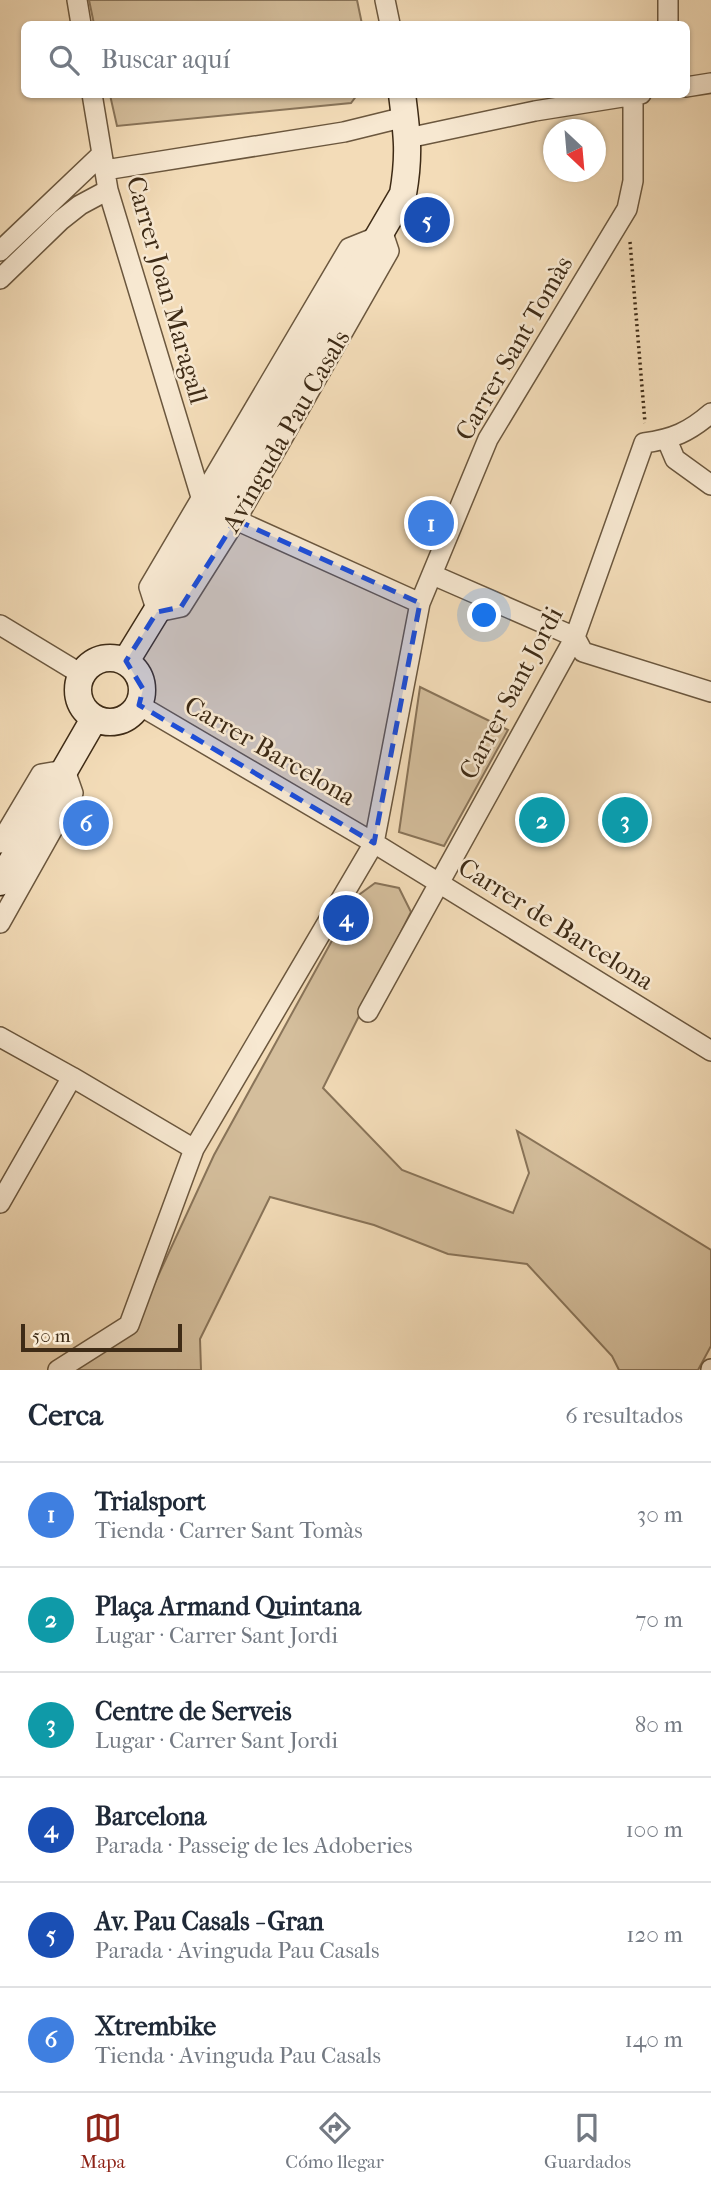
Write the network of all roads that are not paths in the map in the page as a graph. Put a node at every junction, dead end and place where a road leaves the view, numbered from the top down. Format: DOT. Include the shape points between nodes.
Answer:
graph roads {
  1 [pos="77,0"];
  2 [pos="385,0"];
  3 [pos="668,0"];
  4 [pos="80,21"];
  5 [pos="389,21"];
  6 [pos="668,21"];
  7 [pos="711,83"];
  8 [pos="690,86"];
  9 [pos="93,98"];
  10 [pos="618,98"];
  11 [pos="637,98"];
  12 [pos="405,116"];
  13 [pos="105,171"];
  14 [pos="380,233"];
  15 [pos="0,251"];
  16 [pos="0,279"];
  17 [pos="711,413"];
  18 [pos="667,440"];
  19 [pos="711,485"];
  20 [pos="201,497"];
  21 [pos="236,520"];
  22 [pos="433,575"];
  23 [pos="420,603"];
  24 [pos="157,611"];
  25 [pos="0,625"];
  26 [pos="575,637"];
  27 [pos="126,662"];
  28 [pos="82,674"];
  29 [pos="711,692"];
  30 [pos="139,705"];
  31 [pos="94,719"];
  32 [pos="65,770"];
  33 [pos="0,843"];
  34 [pos="374,843"];
  35 [pos="0,882"];
  36 [pos="439,882"];
  37 [pos="0,923"];
  38 [pos="368,1012"];
  39 [pos="0,1037"];
  40 [pos="711,1051"];
  41 [pos="72,1077"];
  42 [pos="194,1149"];
  43 [pos="0,1203"];
  44 [pos="58,1370"];
  1 -- 4 [label="street"];
  2 -- 5 [label="street"];
  3 -- 6 [label="street"];
  7 -- 8 [label="street"];
  9 -- 13 [label="street, Carrer Joan Maragall"];
  10 -- 12 [label="street" via="535,111"];
  11 -- 22 [label="street, Carrer Sant Tomàs" via="627,209 488,439"];
  12 -- 13 [label="street" via="344,132"];
  12 -- 14 [label="street, Avinguda Pau Casals" via="408,162 403,194"];
  13 -- 15 [label="street"];
  13 -- 16 [label="street" via="80,205"];
  13 -- 20 [label="street, Carrer Joan Maragall"];
  14 -- 20 [label="street, Avinguda Pau Casals" via="349,248"];
  14 -- 21 [label="street, Avinguda Pau Casals" via="389,251"];
  14 -- 24 [label="street, Avinguda Pau Casals"];
  17 -- 18 [label="street"];
  18 -- 19 [label="street" via="675,459"];
  18 -- 26 [label="street, Carrer Sant Jordi" via="645,443"];
  20 -- 24 [label="street, Avinguda Pau Casals" via="149,587"];
  21 -- 23 [label="street"];
  21 -- 24 [label="street, Avinguda Pau Casals" via="181,607"];
  22 -- 23 [label="street, Carrer Sant Tomàs"];
  22 -- 26 [label="street"];
  23 -- 34 [label="street, Carrer Sant Tomàs"];
  24 -- 27 [label="street, Avinguda Pau Casals"];
  25 -- 28 [label="street"];
  26 -- 29 [label="street" via="583,652"];
  26 -- 36 [label="street, Carrer Sant Jordi"];
  27 -- 28 [label="street" via="110,657 93,662"];
  27 -- 30 [label="street" via="141,681"];
  28 -- 31 [label="street" via="78,691 82,707"];
  30 -- 31 [label="street" via="127,718 111,723"];
  30 -- 34 [label="street, Carrer Barcelona"];
  31 -- 32 [label="street"];
  32 -- 33 [label="street" via="41,774"];
  32 -- 35 [label="street"];
  32 -- 37 [label="street" via="74,793"];
  34 -- 36 [label="street, Carrer de Barcelona"];
  34 -- 42 [label="street, Carrer Sant Tomàs"];
  36 -- 38 [label="street, Carrer Sant Jordi"];
  36 -- 40 [label="street, Carrer de Barcelona"];
  39 -- 41 [label="street"];
  41 -- 42 [label="street"];
  41 -- 43 [label="street"];
  42 -- 44 [label="street, Carrer Sant Tomàs" via="129,1325"];
}
